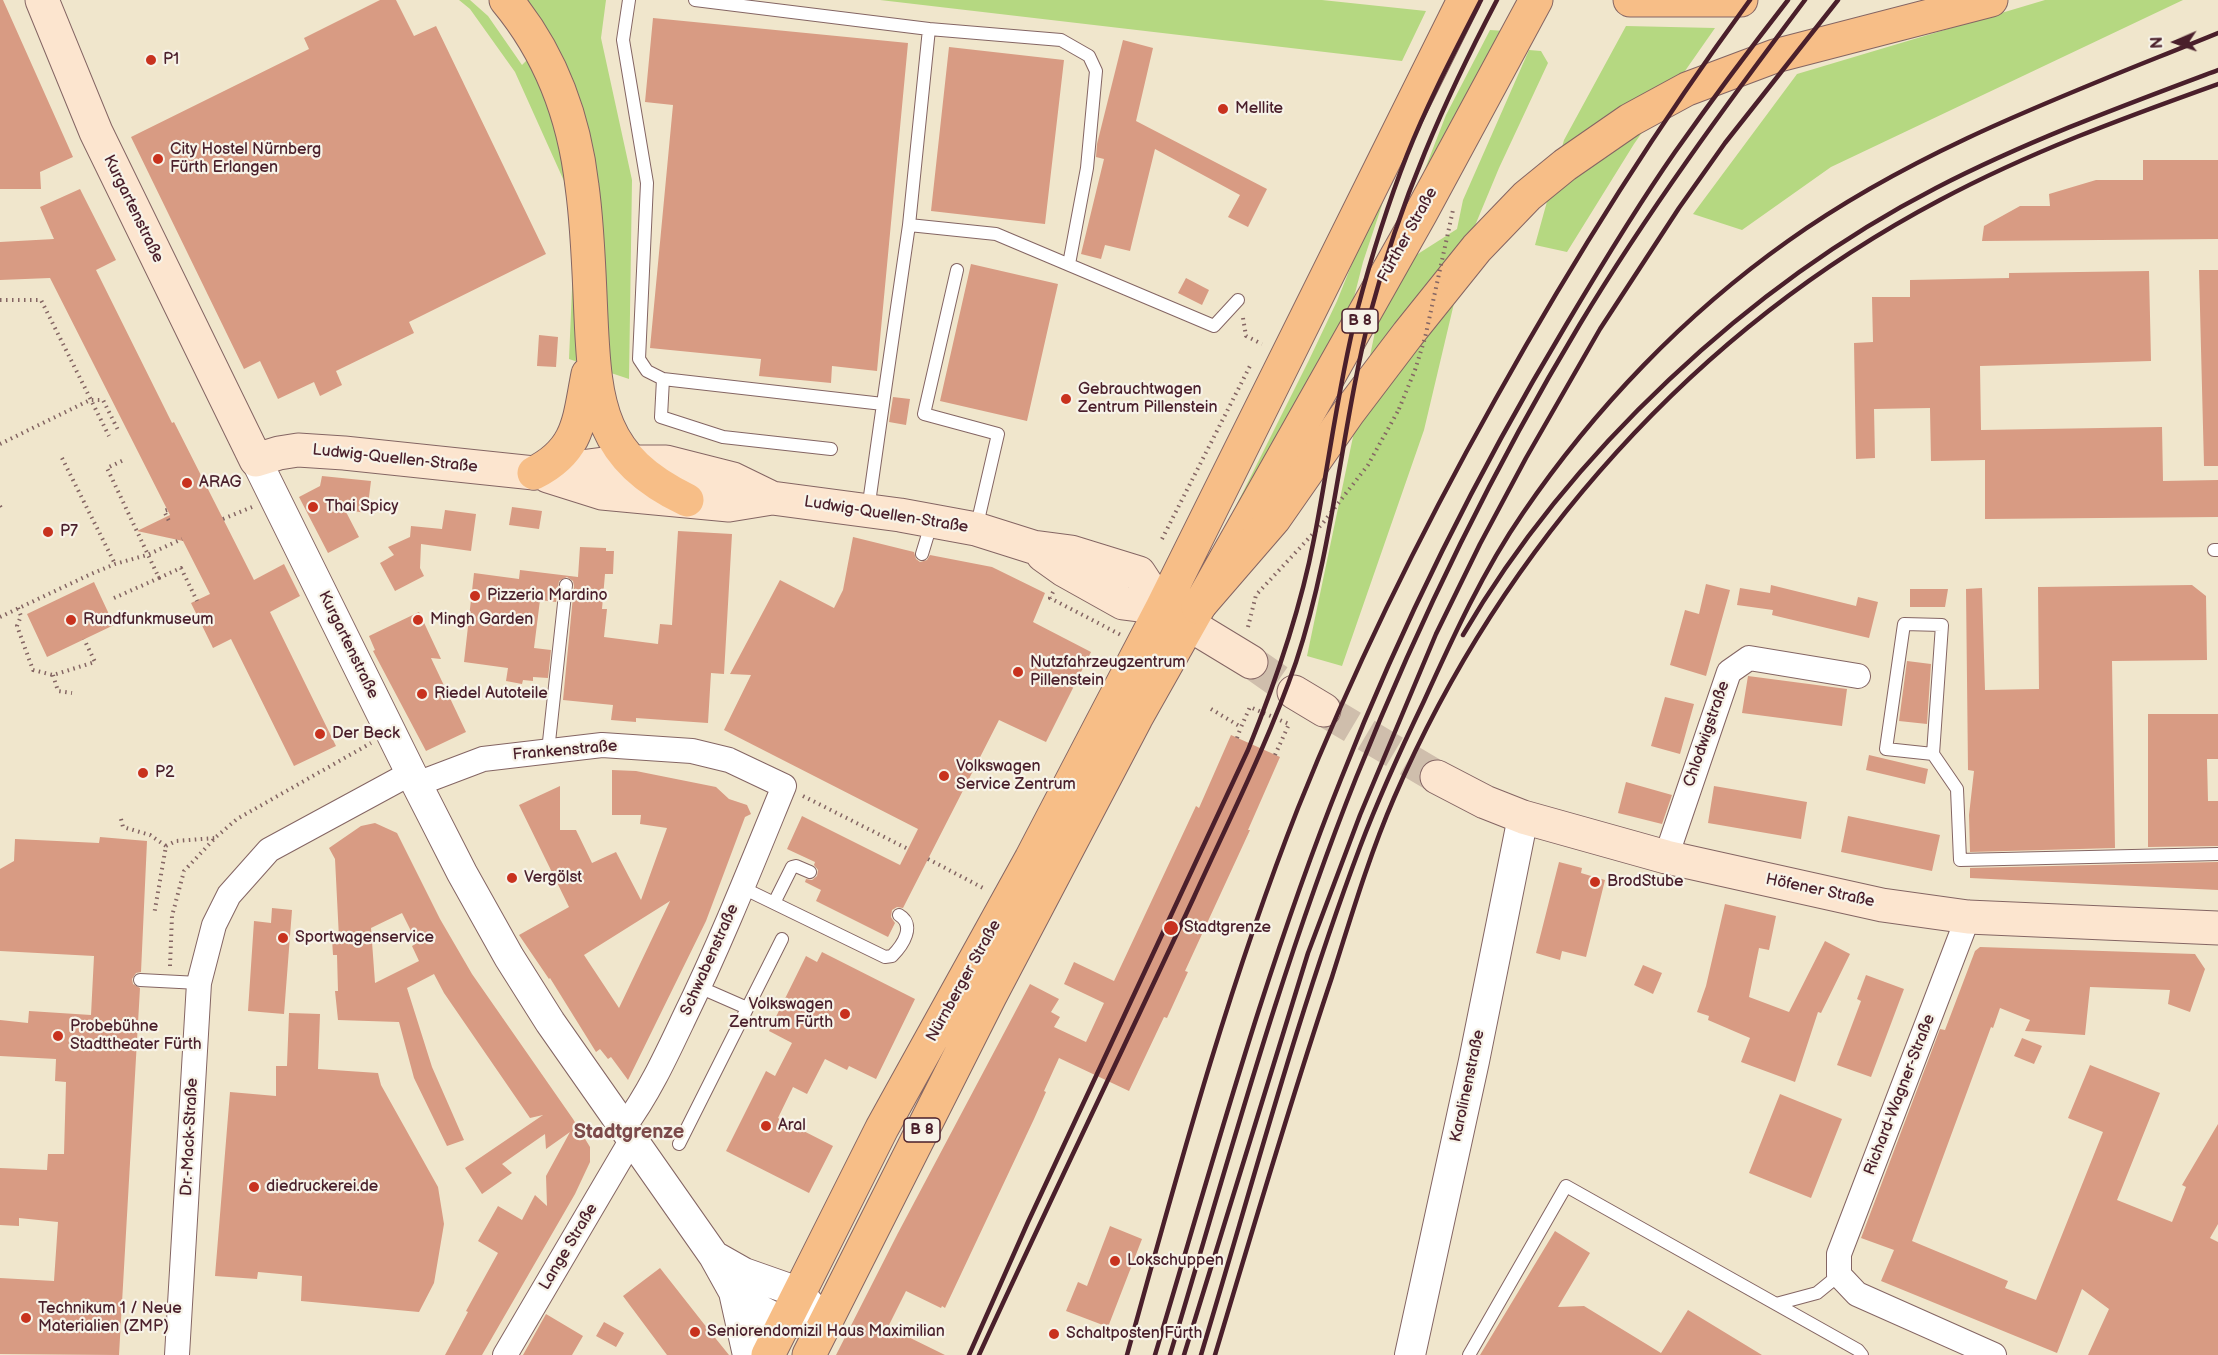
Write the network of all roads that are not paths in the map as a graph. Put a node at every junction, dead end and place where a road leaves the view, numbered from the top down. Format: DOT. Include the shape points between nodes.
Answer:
graph roads {
  1 [pos="42,0"];
  2 [pos="506,0"];
  3 [pos="629,0"];
  4 [pos="695,0"];
  5 [pos="1464,0"];
  6 [pos="1536,0"];
  7 [pos="1630,0"];
  8 [pos="1741,0"];
  9 [pos="1990,0"];
  10 [pos="929,29"];
  11 [pos="909,225"];
  12 [pos="1069,264"];
  13 [pos="957,270"];
  14 [pos="1238,300"];
  15 [pos="592,355"];
  16 [pos="663,379"];
  17 [pos="883,404"];
  18 [pos="831,449"];
  19 [pos="256,460"];
  20 [pos="630,462"];
  21 [pos="534,472"];
  22 [pos="772,498"];
  23 [pos="687,500"];
  24 [pos="868,511"];
  25 [pos="932,520"];
  26 [pos="976,529"];
  27 [pos="922,554"];
  28 [pos="566,585"];
  29 [pos="1183,613"];
  30 [pos="1251,662"];
  31 [pos="1858,676"];
  32 [pos="1294,692"];
  33 [pos="1324,710"];
  34 [pos="548,751"];
  35 [pos="1933,754"];
  36 [pos="1437,777"];
  37 [pos="414,778"];
  38 [pos="784,786"];
  39 [pos="1523,817"];
  40 [pos="2218,854"];
  41 [pos="1666,857"];
  42 [pos="810,872"];
  43 [pos="742,888"];
  44 [pos="774,903"];
  45 [pos="899,915"];
  46 [pos="1968,917"];
  47 [pos="2218,928"];
  48 [pos="782,939"];
  49 [pos="140,980"];
  50 [pos="199,983"];
  51 [pos="699,987"];
  52 [pos="747,1008"];
  53 [pos="628,1133"];
  54 [pos="680,1144"];
  55 [pos="714,1256"];
  56 [pos="1839,1275"];
  57 [pos="734,1292"];
  58 [pos="798,1292"];
  59 [pos="1776,1304"];
  60 [pos="783,1322"];
  61 [pos="824,1323"];
  62 [pos="177,1355"];
  63 [pos="505,1355"];
  64 [pos="748,1355"];
  65 [pos="768,1355"];
  66 [pos="809,1355"];
  67 [pos="1410,1355"];
  68 [pos="1469,1355"];
  69 [pos="1862,1355"];
  70 [pos="1994,1355"];
  1 -- 19 [label="main road, Kurgartenstraße" via="100,140"];
  2 -- 15 [label="main road" via="546,59 572,130 584,201"];
  3 -- 16 [label="lane" via="623,40 647,183 639,359 647,371"];
  4 -- 10 [label="lane"];
  5 -- 29 [label="main road, B 8"];
  6 -- 29 [label="main road, Fürther Straße / B 8" via="1421,213"];
  7 -- 8 [label="main road"];
  9 -- 29 [label="main road" via="1775,56 1687,89 1630,120 1574,158 1527,196 1477,248 1348,413 1274,519"];
  10 -- 11 [label="lane"];
  10 -- 12 [label="lane" via="1061,40 1089,56 1096,71 1088,158"];
  11 -- 12 [label="lane" via="996,234"];
  11 -- 17 [label="lane"];
  12 -- 14 [label="lane" via="1214,326"];
  13 -- 26 [label="lane" via="924,414 999,434"];
  15 -- 20 [label="main road" via="602,414"];
  15 -- 21 [label="main road" via="573,438 556,460"];
  16 -- 17 [label="lane"];
  16 -- 18 [label="lane" via="661,417 723,436"];
  17 -- 24 [label="lane"];
  19 -- 21 [label="main road, Ludwig-Quellen-Straße" via="298,450"];
  19 -- 37 [label="street, Kurgartenstraße"];
  20 -- 21 [label="main road, Ludwig-Quellen-Straße"];
  20 -- 22 [label="main road, Ludwig-Quellen-Straße" via="686,466 733,479"];
  20 -- 23 [label="main road" via="660,486"];
  21 -- 23 [label="main road, Ludwig-Quellen-Straße" via="602,493"];
  22 -- 23 [label="main road, Ludwig-Quellen-Straße" via="729,505"];
  22 -- 24 [label="main road, Ludwig-Quellen-Straße"];
  24 -- 25 [label="main road, Ludwig-Quellen-Straße"];
  25 -- 26 [label="main road, Ludwig-Quellen-Straße"];
  25 -- 27 [label="lane"];
  26 -- 29 [label="main road, Ludwig-Quellen-Straße" via="1138,573"];
  28 -- 34 [label="lane"];
  29 -- 30 [label="main road"];
  29 -- 58 [label="main road, Nürnberger Straße / B 8" via="1020,879 882,1128"];
  29 -- 61 [label="main road, Nürnberger Straße / B 8" via="1136,718"];
  31 -- 41 [label="street, Chlodwigstraße" via="1749,657 1729,672"];
  32 -- 33 [label="main road"];
  34 -- 37 [label="street, Frankenstraße" via="483,759"];
  34 -- 38 [label="street, Frankenstraße" via="602,745 692,751 729,760"];
  35 -- 35 [label="lane" via="1942,625 1904,624 1886,749"];
  35 -- 40 [label="lane" via="1957,789 1960,860"];
  36 -- 39 [label="main road, Höfener Straße"];
  37 -- 50 [label="street, Dr.-Mack-Straße" via="269,850 228,896 214,925"];
  37 -- 53 [label="street, Kurgartenstraße" via="509,957"];
  38 -- 43 [label="street, Schwabenstraße"];
  39 -- 41 [label="main road, Höfener Straße"];
  39 -- 67 [label="street, Karolinenstraße"];
  41 -- 46 [label="main road, Höfener Straße" via="1882,905"];
  42 -- 44 [label="lane" via="792,867"];
  43 -- 44 [label="lane"];
  43 -- 51 [label="street, Schwabenstraße"];
  44 -- 45 [label="lane" via="885,957 898,951 908,930 909,924"];
  46 -- 47 [label="main road, Höfener Straße"];
  46 -- 56 [label="street, Richard-Wagner-Straße" via="1839,1254"];
  48 -- 52 [label="lane"];
  49 -- 50 [label="lane"];
  50 -- 62 [label="street, Dr.-Mack-Straße"];
  51 -- 52 [label="lane"];
  51 -- 53 [label="street, Schwabenstraße"];
  52 -- 54 [label="lane"];
  53 -- 55 [label="street, Kurgartenstraße"];
  53 -- 63 [label="street, Lange Straße"];
  55 -- 57 [label="street, Kurgartenstraße"];
  55 -- 58 [label="street, Kurgartenstraße" via="744,1273"];
  56 -- 59 [label="lane" via="1817,1293"];
  56 -- 70 [label="street" via="1857,1294"];
  57 -- 60 [label="street, Kurgartenstraße"];
  57 -- 64 [label="street"];
  58 -- 60 [label="main road, Nürnberger Straße / B 8"];
  58 -- 61 [label="street"];
  59 -- 68 [label="lane" via="1566,1186"];
  59 -- 69 [label="lane"];
  60 -- 61 [label="street, Kurgartenstraße"];
  60 -- 65 [label="main road, Nürnberger Straße / B 8"];
  61 -- 66 [label="main road, B 8"];
}
